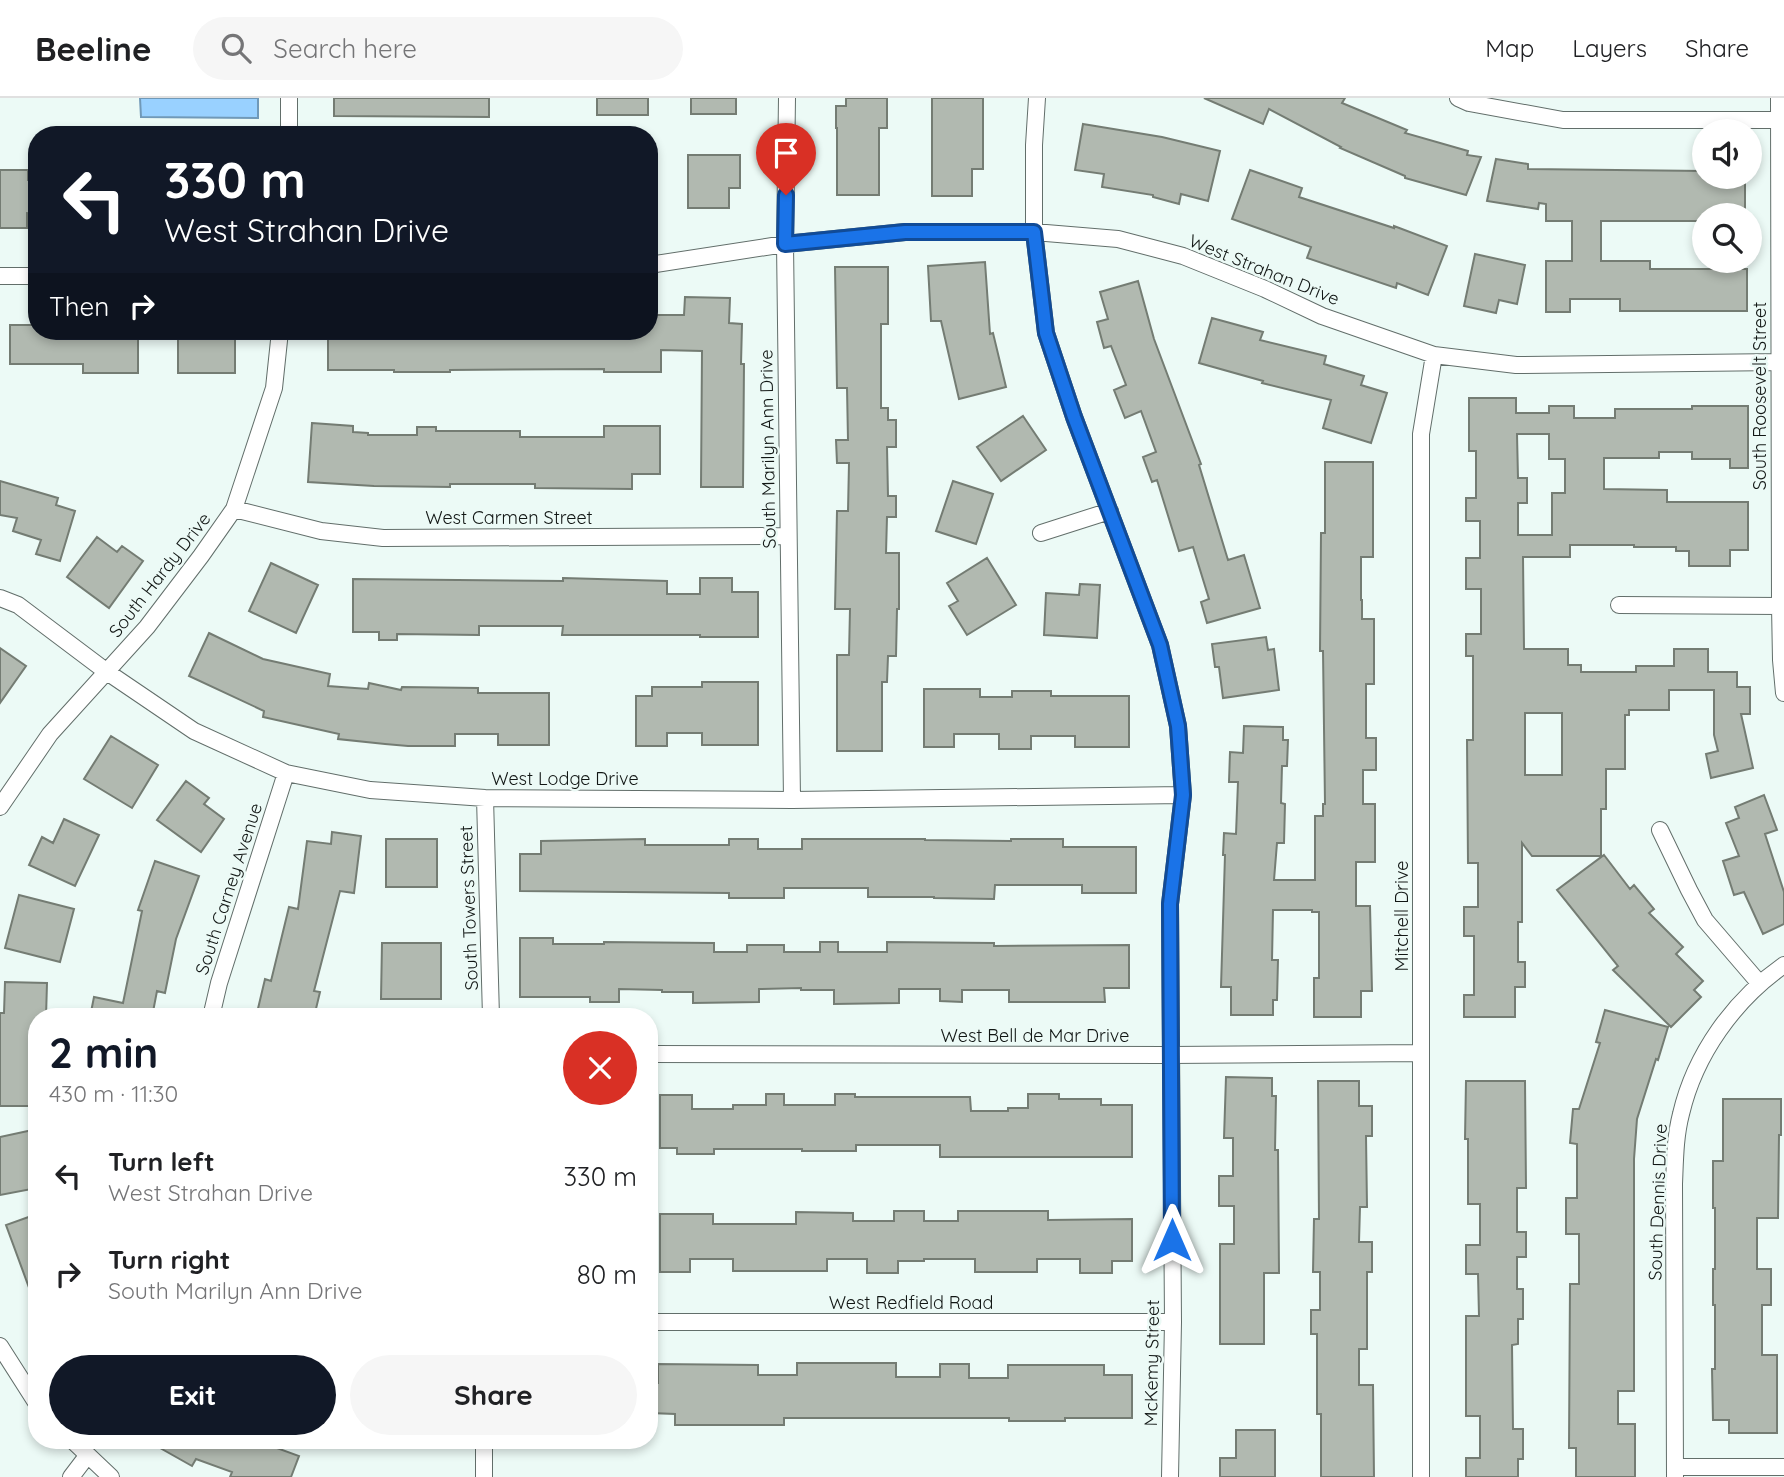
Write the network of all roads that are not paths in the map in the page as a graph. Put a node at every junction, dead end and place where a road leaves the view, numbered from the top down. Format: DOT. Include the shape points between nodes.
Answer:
graph roads {
  1 [pos="289,98"];
  2 [pos="787,98"];
  3 [pos="1037,98"];
  4 [pos="1458,98"];
  5 [pos="1779,98"];
  6 [pos="1782,120"];
  7 [pos="289,126"];
  8 [pos="1034,232"];
  9 [pos="785,244"];
  10 [pos="658,264"];
  11 [pos="0,276"];
  12 [pos="28,276"];
  13 [pos="279,340"];
  14 [pos="1434,355"];
  15 [pos="1779,362"];
  16 [pos="234,509"];
  17 [pos="1110,511"];
  18 [pos="1041,533"];
  19 [pos="788,536"];
  20 [pos="0,598"];
  21 [pos="1619,605"];
  22 [pos="1782,606"];
  23 [pos="107,672"];
  24 [pos="1784,693"];
  25 [pos="286,772"];
  26 [pos="1183,795"];
  27 [pos="485,798"];
  28 [pos="792,800"];
  29 [pos="0,807"];
  30 [pos="1660,830"];
  31 [pos="1784,965"];
  32 [pos="1760,984"];
  33 [pos="213,1008"];
  34 [pos="491,1008"];
  35 [pos="1421,1053"];
  36 [pos="658,1054"];
  37 [pos="1170,1055"];
  38 [pos="658,1322"];
  39 [pos="1173,1322"];
  40 [pos="0,1346"];
  41 [pos="28,1390"];
  42 [pos="80,1449"];
  43 [pos="484,1449"];
  44 [pos="87,1456"];
  45 [pos="1784,1467"];
  46 [pos="1675,1472"];
  47 [pos="71,1477"];
  48 [pos="111,1477"];
  49 [pos="484,1477"];
  50 [pos="1170,1477"];
  51 [pos="1421,1477"];
  1 -- 7 [label="street"];
  2 -- 9 [label="street, South Marilyn Ann Drive"];
  3 -- 8 [label="street, McKemy Street"];
  4 -- 6 [label="street" via="1563,120"];
  5 -- 6 [label="street, South Roosevelt Street"];
  6 -- 15 [label="street, South Roosevelt Street"];
  8 -- 9 [label="street, West Strahan Drive" via="905,232"];
  8 -- 14 [label="street, West Strahan Drive" via="1118,239 1183,256 1322,316"];
  8 -- 17 [label="street, McKemy Street" via="1046,333"];
  9 -- 10 [label="street, West Strahan Drive"];
  9 -- 19 [label="street, South Marilyn Ann Drive"];
  11 -- 12 [label="street"];
  13 -- 16 [label="street, South Hardy Drive" via="274,387"];
  14 -- 15 [label="street, West Strahan Drive" via="1516,365"];
  14 -- 35 [label="street, Mitchell Drive" via="1421,435"];
  15 -- 22 [label="street, South Roosevelt Street"];
  16 -- 19 [label="street, West Carmen Street" via="321,531 383,538"];
  16 -- 23 [label="street, South Hardy Drive" via="147,627"];
  17 -- 18 [label="street"];
  17 -- 26 [label="street, McKemy Street" via="1160,645 1178,726"];
  19 -- 28 [label="street, South Marilyn Ann Drive"];
  20 -- 23 [label="street, West Lodge Drive" via="18,605"];
  21 -- 22 [label="street"];
  22 -- 24 [label="street, South Roosevelt Street"];
  23 -- 25 [label="street, West Lodge Drive" via="194,731"];
  23 -- 29 [label="street, South Hardy Drive" via="50,734"];
  25 -- 27 [label="street, West Lodge Drive" via="370,790"];
  25 -- 33 [label="street, South Carney Avenue"];
  26 -- 28 [label="street, West Lodge Drive"];
  26 -- 37 [label="street, McKemy Street" via="1170,904"];
  27 -- 28 [label="street, West Lodge Drive"];
  27 -- 34 [label="street, South Towers Street"];
  30 -- 32 [label="street" via="1705,920"];
  31 -- 32 [label="street, South Dennis Drive"];
  32 -- 46 [label="street, South Dennis Drive" via="1713,1038 1680,1114 1675,1171"];
  35 -- 37 [label="street, West Bell de Mar Drive"];
  35 -- 51 [label="street, Mitchell Drive"];
  36 -- 37 [label="street, West Bell de Mar Drive"];
  37 -- 39 [label="street, McKemy Street"];
  38 -- 39 [label="street, West Redfield Road"];
  39 -- 50 [label="street, McKemy Street"];
  40 -- 41 [label="street"];
  42 -- 44 [label="street"];
  43 -- 49 [label="street"];
  44 -- 47 [label="street"];
  44 -- 48 [label="street"];
  45 -- 46 [label="street"];
}
